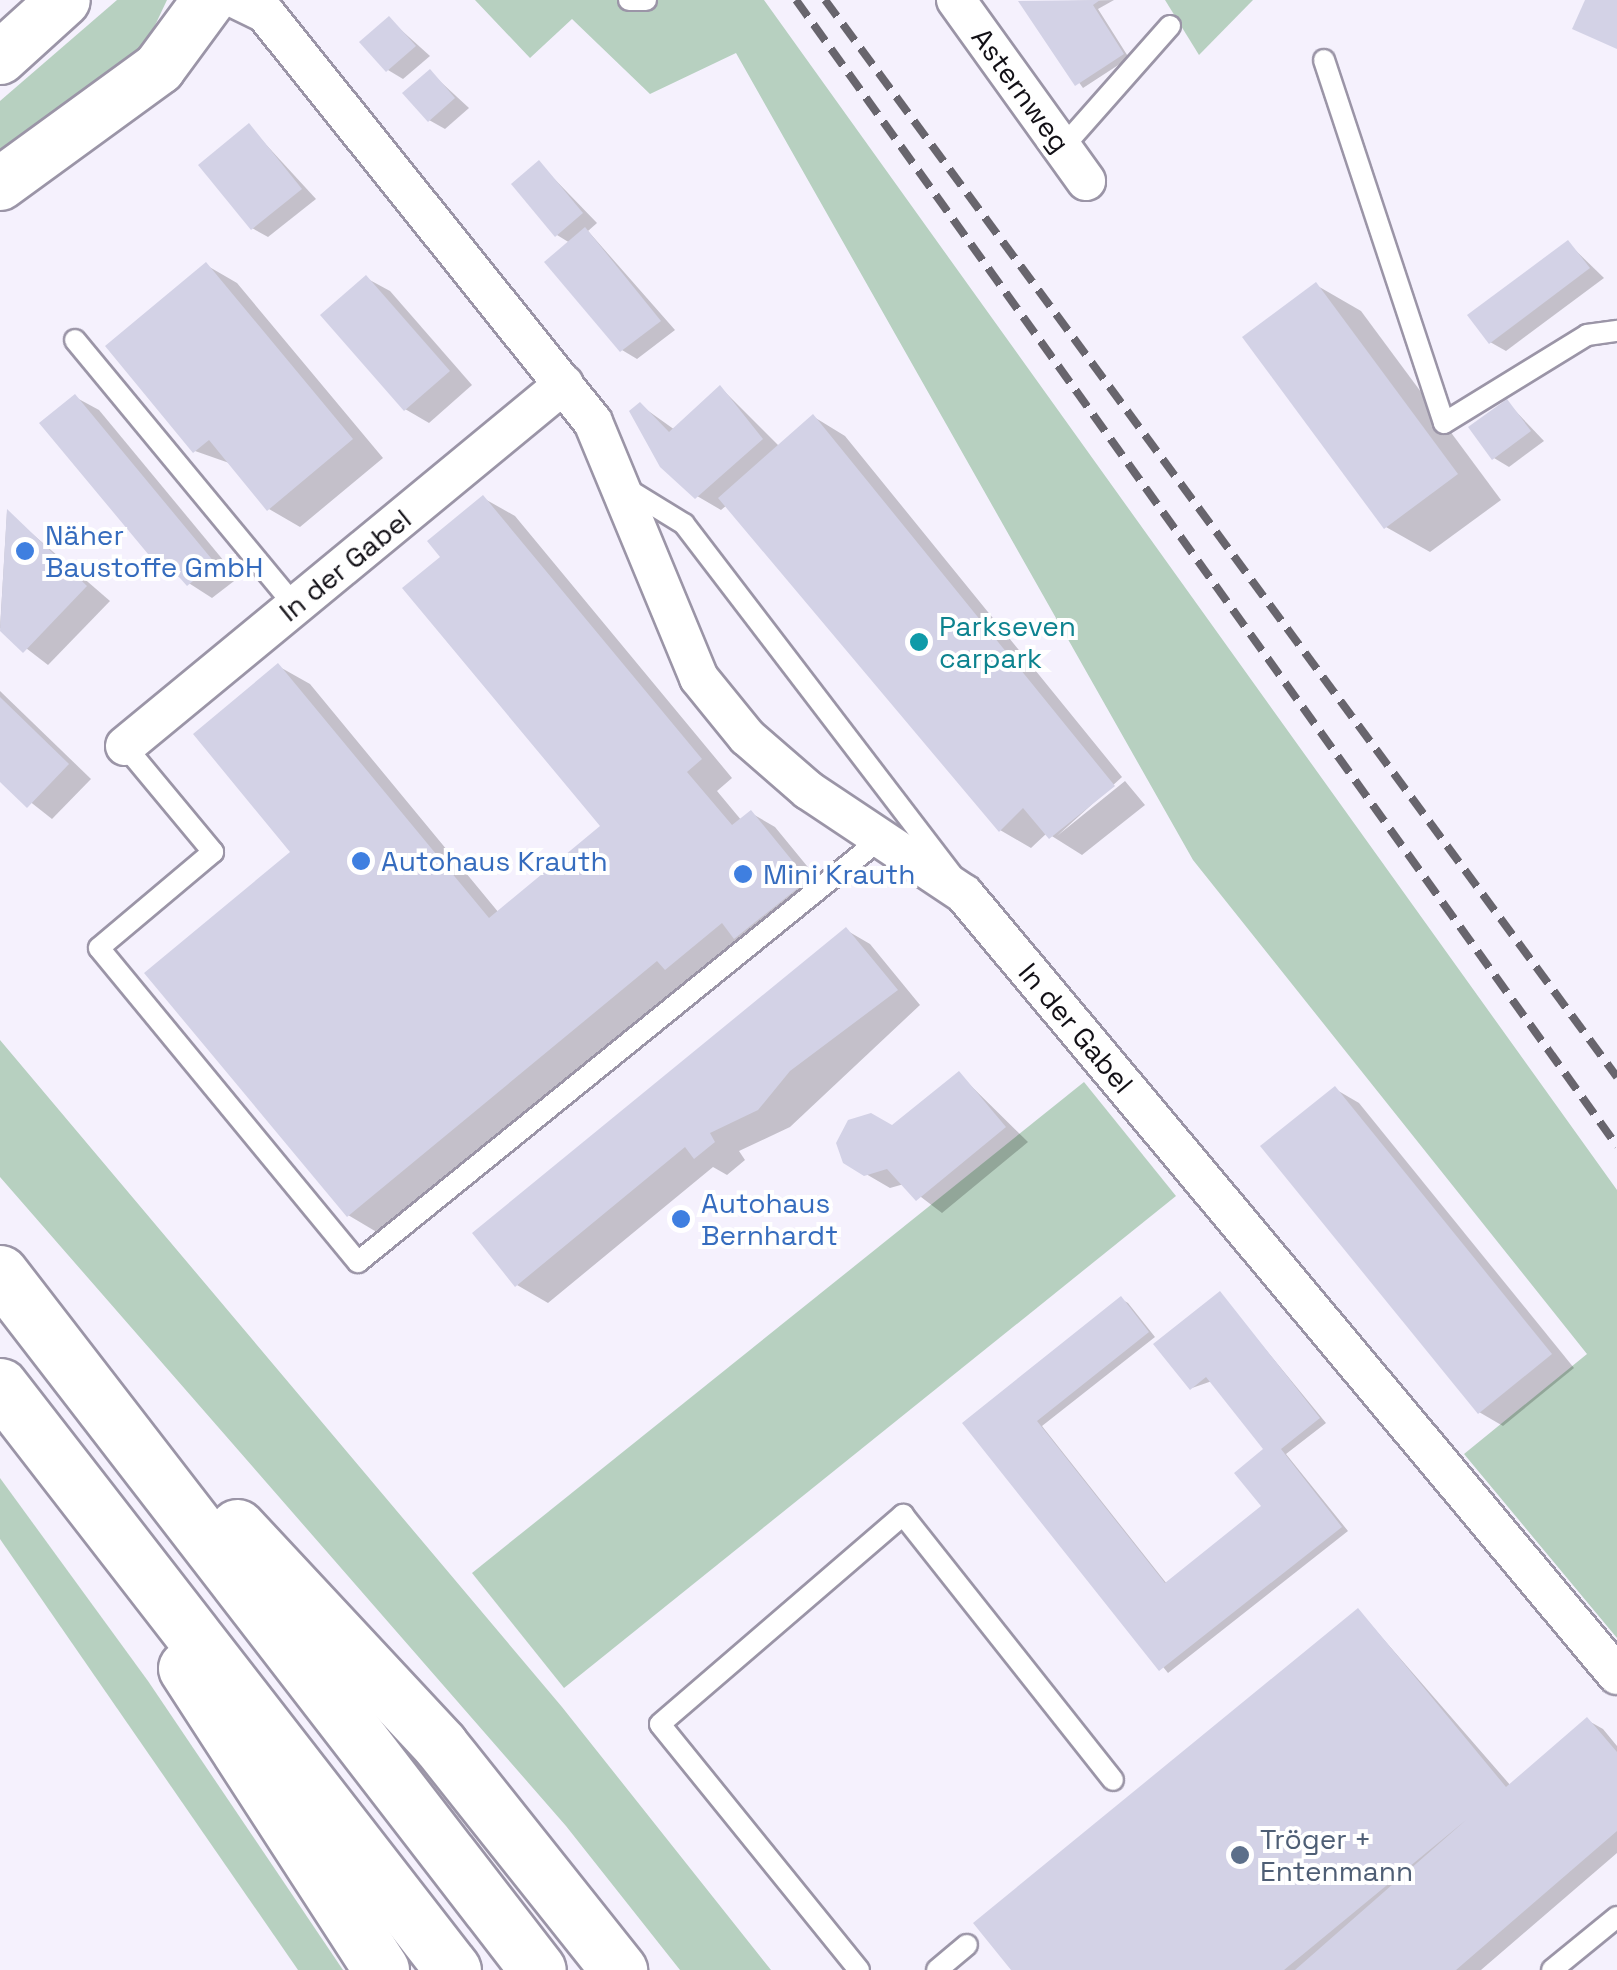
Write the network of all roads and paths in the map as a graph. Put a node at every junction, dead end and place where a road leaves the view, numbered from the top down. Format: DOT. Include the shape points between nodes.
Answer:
graph roads {
  1 [pos="64,0"];
  2 [pos="209,0"];
  3 [pos="629,0"];
  4 [pos="646,0"];
  5 [pos="956,0"];
  6 [pos="259,4"];
  7 [pos="1170,26"];
  8 [pos="0,58"];
  9 [pos="1324,60"];
  10 [pos="1062,148"];
  11 [pos="1086,181"];
  12 [pos="0,184"];
  13 [pos="1617,330"];
  14 [pos="75,340"];
  15 [pos="564,384"];
  16 [pos="627,489"];
  17 [pos="295,606"];
  18 [pos="125,746"];
  19 [pos="886,834"];
  20 [pos="964,894"];
  21 [pos="0,1273"];
  22 [pos="0,1386"];
  23 [pos="96,1389"];
  24 [pos="169,1597"];
  25 [pos="1617,1675"];
  26 [pos="1113,1780"];
  27 [pos="1617,1917"];
  28 [pos="966,1946"];
  29 [pos="381,1970"];
  30 [pos="453,1970"];
  31 [pos="538,1970"];
  32 [pos="618,1970"];
  33 [pos="859,1970"];
  34 [pos="937,1970"];
  35 [pos="1552,1970"];
  1 -- 8 [label="main road"];
  2 -- 12 [label="main road" via="158,68"];
  3 -- 4 [label="lane"];
  5 -- 10 [label="street, Asternweg"];
  6 -- 15 [label="street, In der Gabel"];
  7 -- 10 [label="lane"];
  9 -- 13 [label="lane" via="1444,424 1587,335"];
  10 -- 11 [label="street, Asternweg"];
  14 -- 17 [label="lane"];
  15 -- 16 [label="street, In der Gabel"];
  15 -- 17 [label="street, In der Gabel"];
  16 -- 19 [label="street, In der Gabel" via="700,678 808,790"];
  16 -- 20 [label="lane" via="684,524 954,866"];
  17 -- 18 [label="street, In der Gabel"];
  18 -- 19 [label="lane" via="213,852 99,948 358,1262"];
  19 -- 20 [label="street, In der Gabel"];
  20 -- 25 [label="street, In der Gabel"];
  21 -- 23 [label="highway"];
  22 -- 24 [label="highway"];
  23 -- 31 [label="highway"];
  23 -- 32 [label="highway" via="319,1606"];
  24 -- 29 [label="highway" via="189,1680"];
  24 -- 30 [label="highway"];
  26 -- 33 [label="lane" via="903,1516 660,1724"];
  27 -- 35 [label="lane"];
  28 -- 34 [label="lane"];
}
